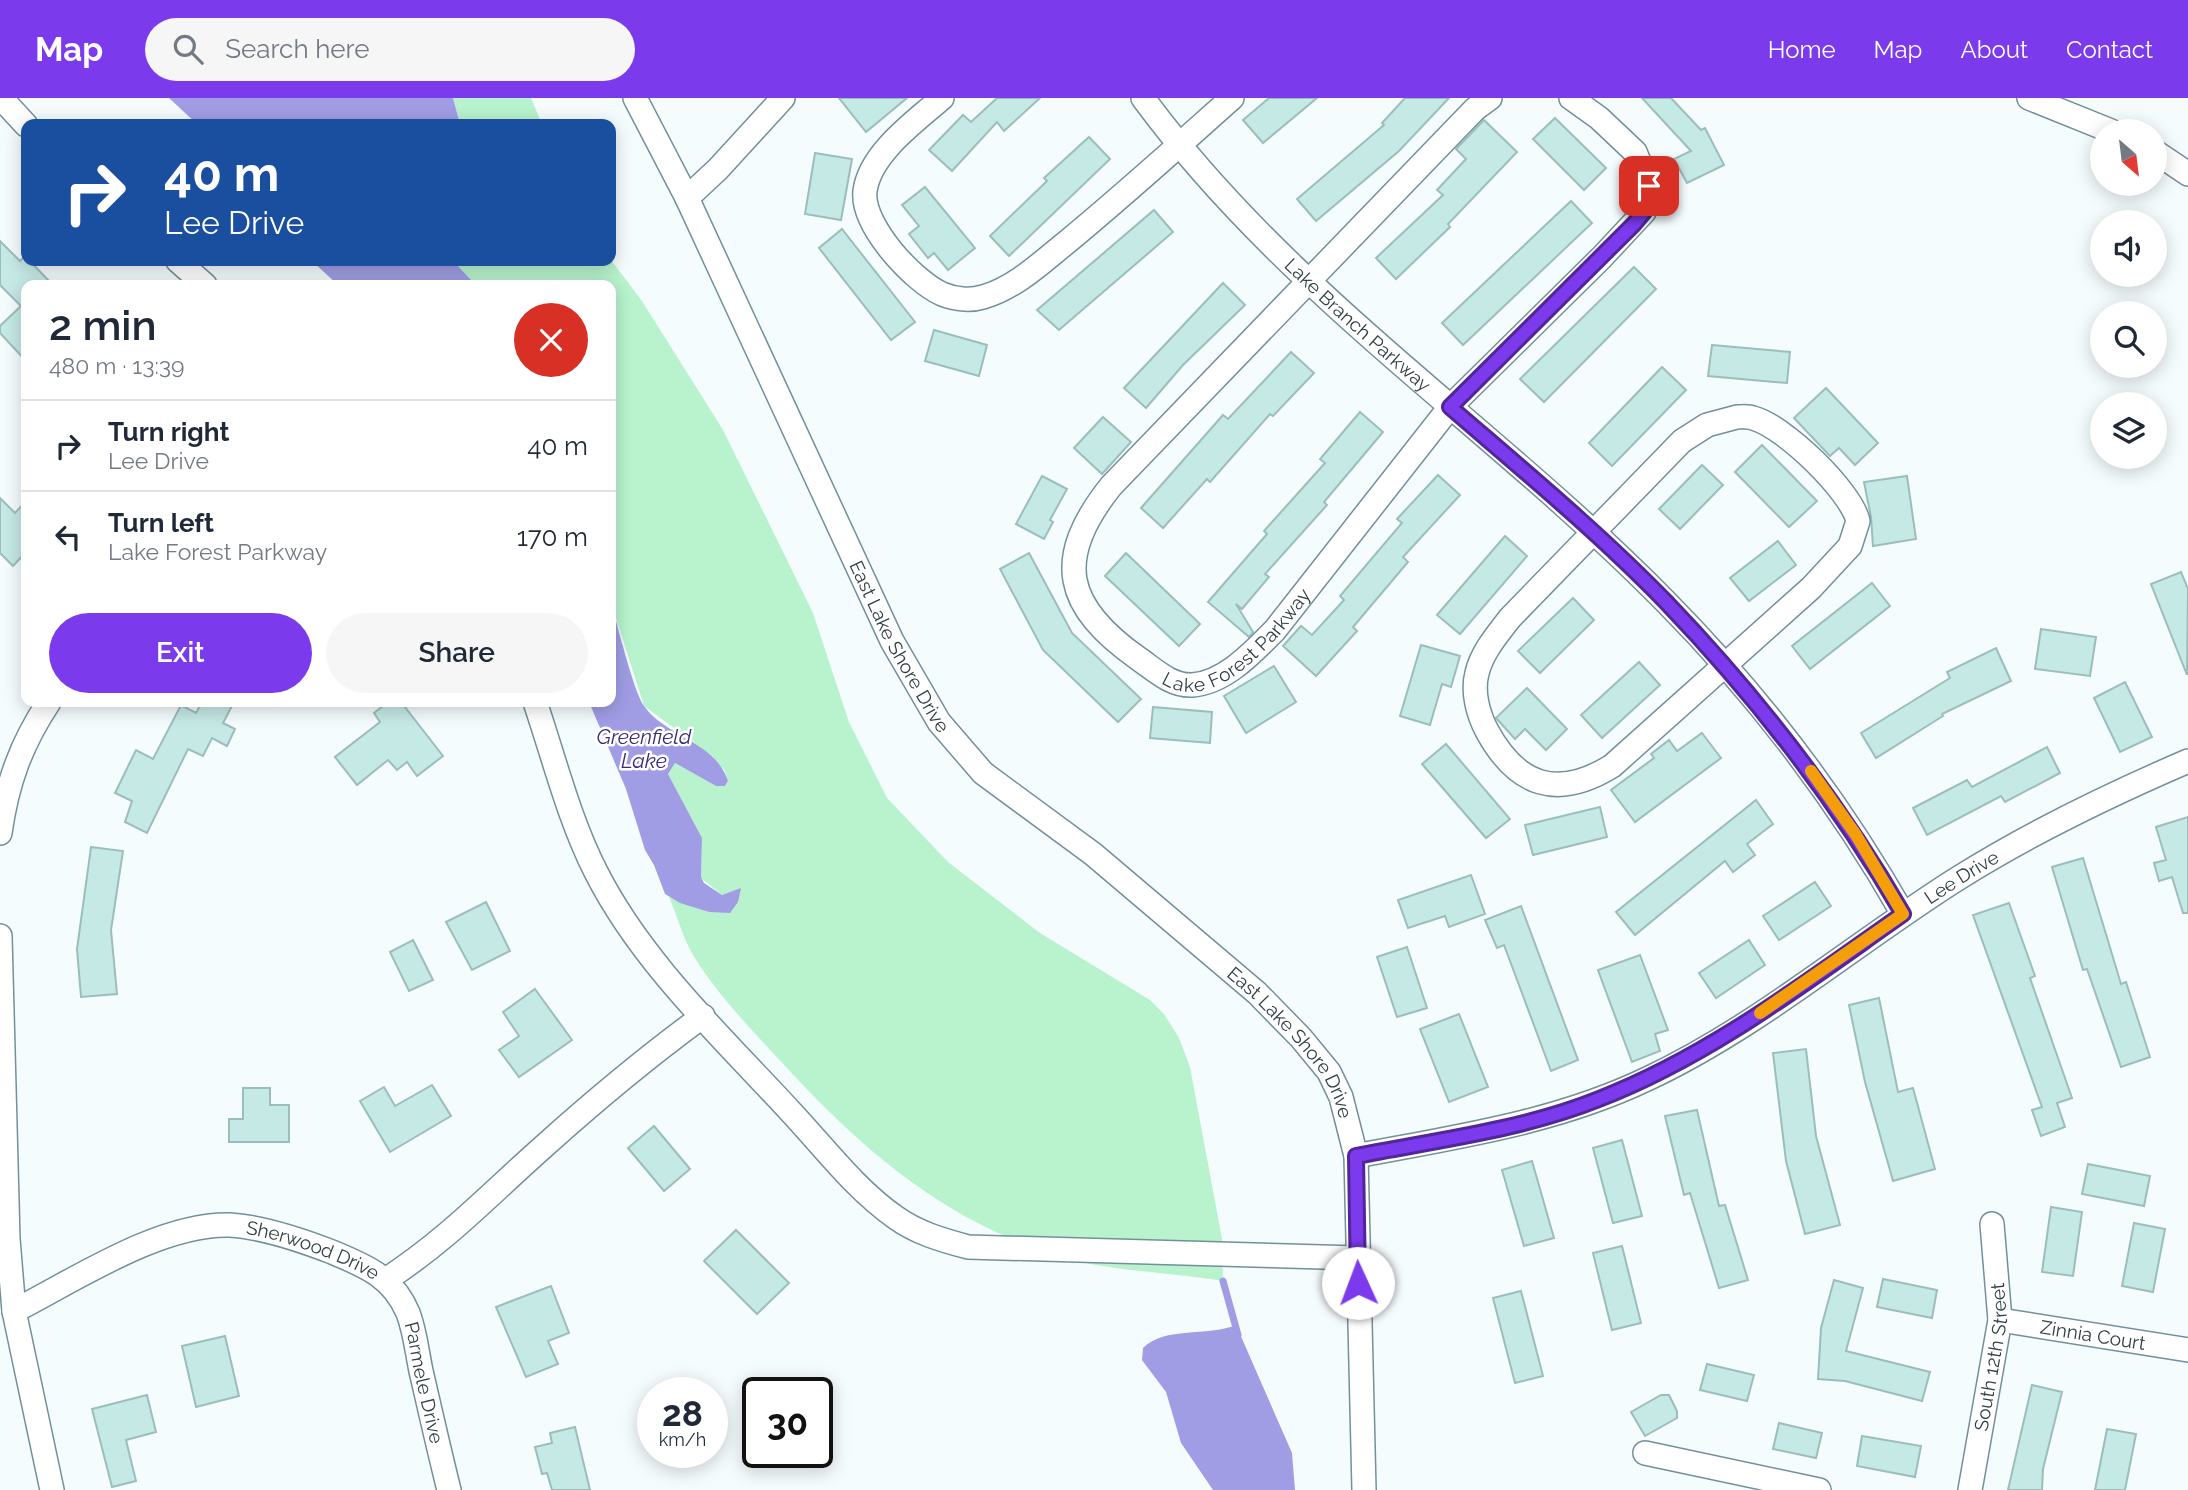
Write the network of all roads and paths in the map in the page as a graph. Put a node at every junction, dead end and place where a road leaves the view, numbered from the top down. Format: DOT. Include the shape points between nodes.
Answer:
graph roads {
  1 [pos="1,98"];
  2 [pos="635,98"];
  3 [pos="783,98"];
  4 [pos="942,98"];
  5 [pos="1143,98"];
  6 [pos="1232,98"];
  7 [pos="1490,98"];
  8 [pos="1571,98"];
  9 [pos="2029,98"];
  10 [pos="21,120"];
  11 [pos="2090,123"];
  12 [pos="1178,146"];
  13 [pos="2167,160"];
  14 [pos="2188,174"];
  15 [pos="687,198"];
  16 [pos="184,266"];
  17 [pos="199,280"];
  18 [pos="1306,282"];
  19 [pos="1450,407"];
  20 [pos="1593,533"];
  21 [pos="1724,666"];
  22 [pos="46,707"];
  23 [pos="537,707"];
  24 [pos="2188,761"];
  25 [pos="0,833"];
  26 [pos="1903,914"];
  27 [pos="0,936"];
  28 [pos="703,1016"];
  29 [pos="1356,1156"];
  30 [pos="1992,1224"];
  31 [pos="1357,1258"];
  32 [pos="387,1279"];
  33 [pos="14,1311"];
  34 [pos="2000,1320"];
  35 [pos="2188,1350"];
  36 [pos="1645,1453"];
  37 [pos="52,1490"];
  38 [pos="449,1490"];
  39 [pos="1364,1490"];
  40 [pos="1819,1490"];
  41 [pos="1970,1490"];
  1 -- 10 [label="street"];
  2 -- 15 [label="street, East Lake Shore Drive"];
  3 -- 15 [label="street"];
  4 -- 12 [label="street" via="889,148 873,170 865,190 866,202 876,231 910,269 935,290 959,299 1000,292"];
  5 -- 12 [label="street, Lake Branch Parkway"];
  6 -- 12 [label="street"];
  7 -- 18 [label="street, Lake Forest Parkway" via="1475,108"];
  8 -- 19 [label="street, Lake Forest Parkway" via="1635,152 1649,186 1644,212"];
  9 -- 11 [label="street"];
  12 -- 18 [label="street, Lake Branch Parkway"];
  13 -- 14 [label="street"];
  15 -- 29 [label="street, East Lake Shore Drive" via="892,641 939,722 983,773 1169,915 1301,1038 1329,1072 1341,1097"];
  16 -- 17 [label="street"];
  18 -- 19 [label="street, Lake Branch Parkway"];
  18 -- 19 [label="street, Lake Forest Parkway" via="1111,486 1087,520 1074,550 1073,572 1083,604 1109,636 1166,679 1182,684 1212,680 1245,659 1275,630"];
  19 -- 20 [label="street, Lake Branch Parkway"];
  20 -- 21 [label="street, Lake Branch Parkway" via="1666,602"];
  20 -- 21 [label="street" via="1510,618 1491,642 1477,672 1481,719 1509,764 1526,778 1548,784 1576,782 1601,772"];
  20 -- 21 [label="street" via="1682,441 1725,419 1753,418 1767,424 1837,485 1856,510 1858,521 1850,546 1811,588"];
  21 -- 26 [label="street, Lake Branch Parkway" via="1844,815"];
  22 -- 25 [label="street" via="14,765"];
  23 -- 28 [label="street" via="596,873 652,956"];
  24 -- 26 [label="street, Lee Drive" via="2022,840"];
  26 -- 29 [label="street, Lee Drive" via="1752,1018 1647,1080 1536,1119"];
  27 -- 33 [label="street"];
  28 -- 31 [label="street" via="845,1171 883,1207 939,1240 1009,1251"];
  28 -- 32 [label="street, Sherwood Drive" via="656,1050 541,1149 450,1235"];
  29 -- 31 [label="street, East Lake Shore Drive"];
  30 -- 34 [label="street, South 12th Street"];
  31 -- 39 [label="street, East Lake Shore Drive"];
  32 -- 33 [label="street, Sherwood Drive" via="318,1247 228,1225 166,1235"];
  32 -- 38 [label="street, Parmele Drive" via="408,1315"];
  33 -- 37 [label="street"];
  34 -- 35 [label="street, Zinnia Court"];
  34 -- 41 [label="street, South 12th Street"];
  36 -- 40 [label="street"];
}
